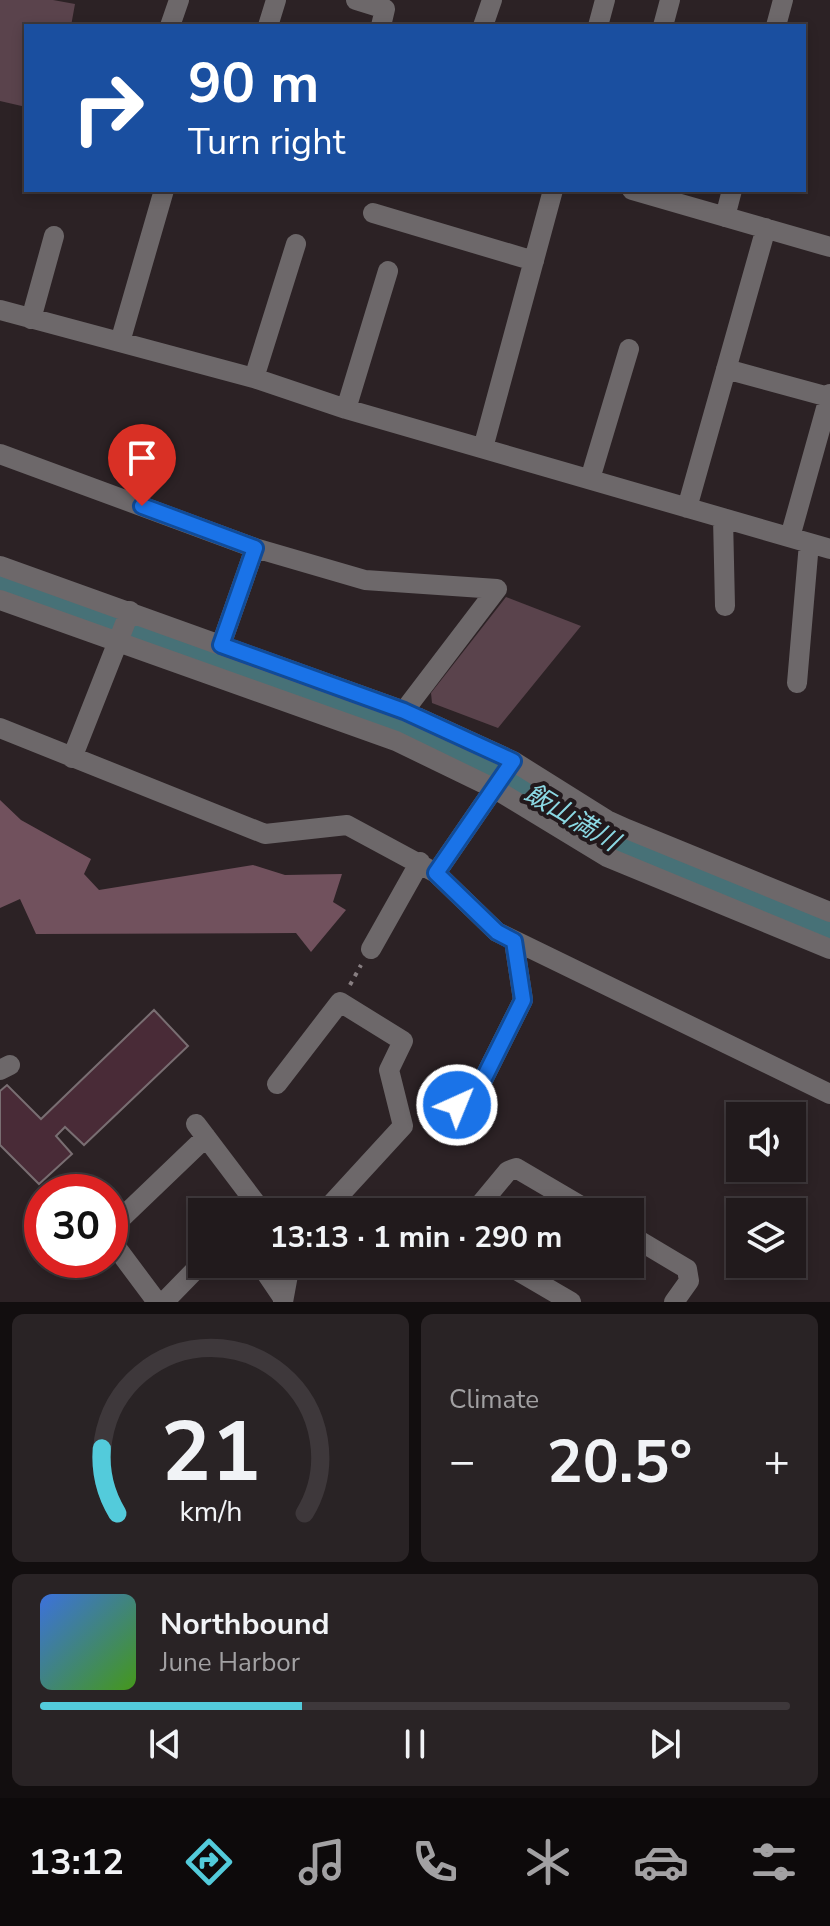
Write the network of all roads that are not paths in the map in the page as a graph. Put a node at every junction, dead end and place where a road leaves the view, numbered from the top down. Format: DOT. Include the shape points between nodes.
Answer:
graph roads {
  1 [pos="179,0"];
  2 [pos="276,0"];
  3 [pos="356,0"];
  4 [pos="492,0"];
  5 [pos="605,0"];
  6 [pos="670,0"];
  7 [pos="783,0"];
  8 [pos="171,24"];
  9 [pos="269,24"];
  10 [pos="381,24"];
  11 [pos="484,24"];
  12 [pos="599,24"];
  13 [pos="664,24"];
  14 [pos="777,24"];
  15 [pos="163,192"];
  16 [pos="552,192"];
  17 [pos="639,192"];
  18 [pos="731,192"];
  19 [pos="373,213"];
  20 [pos="725,217"];
  21 [pos="766,228"];
  22 [pos="54,236"];
  23 [pos="296,244"];
  24 [pos="830,247"];
  25 [pos="534,261"];
  26 [pos="388,271"];
  27 [pos="0,310"];
  28 [pos="31,319"];
  29 [pos="120,342"];
  30 [pos="629,349"];
  31 [pos="726,369"];
  32 [pos="254,378"];
  33 [pos="830,395"];
  34 [pos="346,409"];
  35 [pos="483,448"];
  36 [pos="0,454"];
  37 [pos="590,479"];
  38 [pos="687,508"];
  39 [pos="723,518"];
  40 [pos="800,540"];
  41 [pos="255,548"];
  42 [pos="830,549"];
  43 [pos="0,566"];
  44 [pos="0,600"];
  45 [pos="725,606"];
  46 [pos="128,616"];
  47 [pos="116,643"];
  48 [pos="221,645"];
  49 [pos="797,683"];
  50 [pos="404,711"];
  51 [pos="0,728"];
  52 [pos="72,758"];
  53 [pos="504,776"];
  54 [pos="428,868"];
  55 [pos="830,912"];
  56 [pos="514,941"];
  57 [pos="371,949"];
  58 [pos="830,949"];
  59 [pos="277,1084"];
  60 [pos="830,1094"];
  61 [pos="457,1105"];
  62 [pos="252,1198"];
  63 [pos="338,1198"];
  64 [pos="486,1198"];
  65 [pos="567,1198"];
  66 [pos="128,1209"];
  67 [pos="644,1243"];
  68 [pos="128,1263"];
  69 [pos="188,1277"];
  70 [pos="269,1278"];
  71 [pos="287,1278"];
  72 [pos="530,1278"];
  73 [pos="283,1300"];
  74 [pos="157,1302"];
  75 [pos="164,1302"];
  76 [pos="571,1302"];
  77 [pos="674,1302"];
  1 -- 8 [label="street"];
  2 -- 9 [label="street"];
  3 -- 10 [label="street" via="385,9"];
  4 -- 11 [label="street"];
  5 -- 12 [label="street"];
  6 -- 13 [label="street"];
  7 -- 14 [label="street"];
  15 -- 29 [label="street"];
  16 -- 25 [label="street"];
  17 -- 20 [label="street"];
  18 -- 20 [label="street"];
  19 -- 25 [label="street"];
  20 -- 21 [label="street"];
  21 -- 24 [label="street"];
  21 -- 31 [label="street"];
  22 -- 28 [label="street"];
  23 -- 32 [label="street"];
  25 -- 35 [label="street"];
  26 -- 34 [label="street"];
  27 -- 28 [label="street"];
  28 -- 29 [label="street"];
  29 -- 32 [label="street"];
  30 -- 37 [label="street"];
  31 -- 33 [label="street"];
  31 -- 38 [label="street"];
  32 -- 34 [label="street"];
  33 -- 40 [label="street"];
  34 -- 35 [label="street"];
  35 -- 37 [label="street"];
  36 -- 41 [label="street"];
  37 -- 38 [label="street"];
  38 -- 39 [label="street"];
  39 -- 40 [label="street"];
  39 -- 45 [label="street"];
  40 -- 42 [label="street"];
  40 -- 49 [label="street"];
  41 -- 48 [label="street"];
  41 -- 50 [label="street" via="365,580 497,589"];
  43 -- 46 [label="street"];
  44 -- 47 [label="street"];
  46 -- 47 [label="street"];
  46 -- 48 [label="street"];
  47 -- 52 [label="street"];
  47 -- 53 [label="street"];
  48 -- 50 [label="street"];
  50 -- 53 [label="street"];
  51 -- 52 [label="street"];
  52 -- 54 [label="street" via="265,834 347,825"];
  53 -- 54 [label="street"];
  53 -- 55 [label="street"];
  53 -- 58 [label="street" via="607,857"];
  54 -- 56 [label="street" via="497,932"];
  54 -- 57 [label="street"];
  56 -- 60 [label="street"];
  56 -- 61 [label="street" via="523,1000 476,1094"];
  59 -- 63 [label="street" via="344,996 403,1041 389,1070 413,1124"];
  62 -- 66 [label="street" via="201,1130"];
  64 -- 65 [label="street" via="516,1168"];
  67 -- 77 [label="street" via="687,1269 689,1281"];
  68 -- 74 [label="street"];
  69 -- 75 [label="street"];
  70 -- 73 [label="street"];
  71 -- 73 [label="street"];
  72 -- 76 [label="street"];
}
